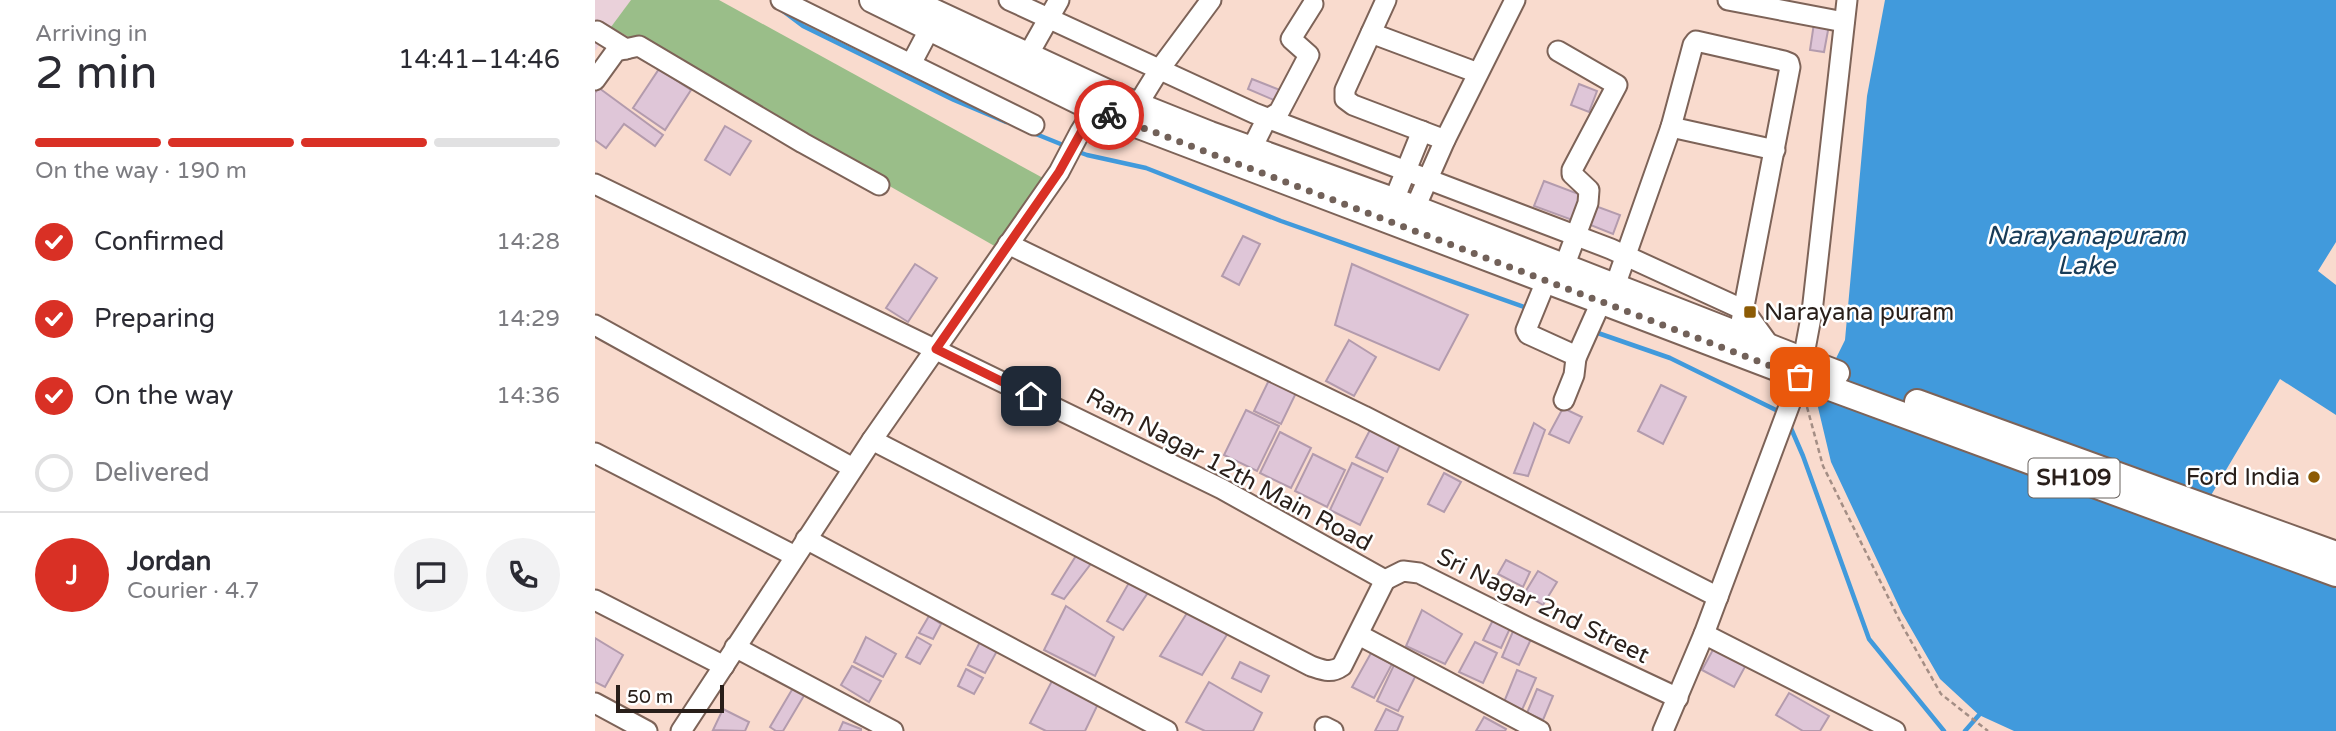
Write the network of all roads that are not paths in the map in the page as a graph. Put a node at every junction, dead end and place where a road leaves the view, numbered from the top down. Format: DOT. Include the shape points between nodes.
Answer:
graph roads {
  1 [pos="781,0"];
  2 [pos="872,0"];
  3 [pos="909,0"];
  4 [pos="1009,0"];
  5 [pos="1059,0"];
  6 [pos="1210,0"];
  7 [pos="1385,0"];
  8 [pos="1514,0"];
  9 [pos="1728,0"];
  10 [pos="1847,0"];
  11 [pos="1313,4"];
  12 [pos="1048,19"];
  13 [pos="1844,22"];
  14 [pos="929,28"];
  15 [pos="596,29"];
  16 [pos="1371,33"];
  17 [pos="626,49"];
  18 [pos="1558,51"];
  19 [pos="1028,55"];
  20 [pos="911,64"];
  21 [pos="1159,70"];
  22 [pos="1478,74"];
  23 [pos="595,80"];
  24 [pos="1100,100"];
  25 [pos="1138,104"];
  26 [pos="1271,118"];
  27 [pos="1034,125"];
  28 [pos="1671,127"];
  29 [pos="1422,131"];
  30 [pos="1445,140"];
  31 [pos="1252,148"];
  32 [pos="1775,150"];
  33 [pos="1406,172"];
  34 [pos="1427,181"];
  35 [pos="595,184"];
  36 [pos="879,185"];
  37 [pos="1404,204"];
  38 [pos="1575,236"];
  39 [pos="1008,244"];
  40 [pos="1626,257"];
  41 [pos="1555,274"];
  42 [pos="1608,294"];
  43 [pos="1741,321"];
  44 [pos="595,325"];
  45 [pos="936,349"];
  46 [pos="1576,358"];
  47 [pos="1802,369"];
  48 [pos="1564,400"];
  49 [pos="872,440"];
  50 [pos="595,453"];
  51 [pos="853,468"];
  52 [pos="801,548"];
  53 [pos="2336,554"];
  54 [pos="2336,574"];
  55 [pos="1385,580"];
  56 [pos="1718,597"];
  57 [pos="595,600"];
  58 [pos="1704,634"];
  59 [pos="1359,635"];
  60 [pos="735,648"];
  61 [pos="724,666"];
  62 [pos="1678,698"];
  63 [pos="595,703"];
  64 [pos="1874,726"];
  65 [pos="647,731"];
  66 [pos="681,731"];
  67 [pos="894,731"];
  68 [pos="1167,731"];
  69 [pos="1540,731"];
  70 [pos="1663,731"];
  71 [pos="1895,731"];
  1 -- 20 [label="street"];
  2 -- 14 [label="main road, SH109"];
  3 -- 19 [label="main road, SH109"];
  4 -- 12 [label="street"];
  5 -- 12 [label="street"];
  6 -- 21 [label="street"];
  7 -- 16 [label="street"];
  8 -- 22 [label="street"];
  9 -- 13 [label="street"];
  10 -- 13 [label="street"];
  11 -- 26 [label="street" via="1291,39 1309,55 1279,112"];
  12 -- 19 [label="street"];
  12 -- 21 [label="street"];
  13 -- 47 [label="street"];
  14 -- 20 [label="street"];
  14 -- 24 [label="main road, SH109"];
  15 -- 17 [label="street"];
  16 -- 22 [label="street"];
  16 -- 29 [label="street" via="1345,99"];
  17 -- 23 [label="street" via="616,51"];
  17 -- 36 [label="street" via="639,46"];
  18 -- 38 [label="street" via="1617,85 1572,170 1589,190"];
  19 -- 24 [label="main road, SH109"];
  20 -- 27 [label="street"];
  21 -- 25 [label="street"];
  21 -- 26 [label="street"];
  22 -- 30 [label="street"];
  24 -- 25 [label="main road, SH109"];
  24 -- 39 [label="street" via="1059,172"];
  24 -- 41 [label="main road, SH109"];
  25 -- 31 [label="main road, SH109"];
  26 -- 31 [label="street"];
  26 -- 33 [label="street"];
  28 -- 32 [label="street"];
  28 -- 32 [label="street" via="1693,45 1701,41 1789,63"];
  28 -- 40 [label="street"];
  29 -- 30 [label="street"];
  29 -- 33 [label="street"];
  30 -- 34 [label="street"];
  31 -- 37 [label="main road, SH109"];
  32 -- 43 [label="street"];
  33 -- 34 [label="street"];
  33 -- 37 [label="street"];
  34 -- 37 [label="street"];
  34 -- 38 [label="street"];
  35 -- 45 [label="street, Ram Nagar 12th Main Road"];
  37 -- 41 [label="main road, SH109"];
  38 -- 40 [label="street"];
  38 -- 41 [label="street"];
  39 -- 45 [label="street"];
  39 -- 56 [label="street" via="1364,416"];
  40 -- 42 [label="street"];
  40 -- 43 [label="street"];
  41 -- 42 [label="main road, SH109"];
  41 -- 46 [label="street" via="1526,330"];
  42 -- 43 [label="main road, SH109"];
  42 -- 46 [label="street"];
  42 -- 47 [label="main road, SH109"];
  43 -- 47 [label="main road, SH109"];
  44 -- 51 [label="street"];
  45 -- 49 [label="street"];
  45 -- 55 [label="street, Ram Nagar 12th Main Road" via="1222,489"];
  46 -- 48 [label="street"];
  47 -- 53 [label="main road, SH109"];
  47 -- 54 [label="main road, SH109"];
  47 -- 56 [label="street"];
  49 -- 51 [label="street"];
  49 -- 59 [label="street" via="1311,666 1336,670"];
  50 -- 52 [label="street"];
  51 -- 52 [label="street"];
  52 -- 60 [label="street"];
  52 -- 68 [label="street"];
  55 -- 59 [label="street"];
  55 -- 62 [label="street, Sri Nagar 2nd Street" via="1403,571 1419,573"];
  56 -- 58 [label="street"];
  57 -- 61 [label="street"];
  58 -- 62 [label="street"];
  58 -- 64 [label="street"];
  59 -- 69 [label="street"];
  60 -- 61 [label="street"];
  60 -- 67 [label="street"];
  61 -- 66 [label="street"];
  62 -- 70 [label="street"];
  63 -- 65 [label="street"];
  64 -- 71 [label="street"];
}
